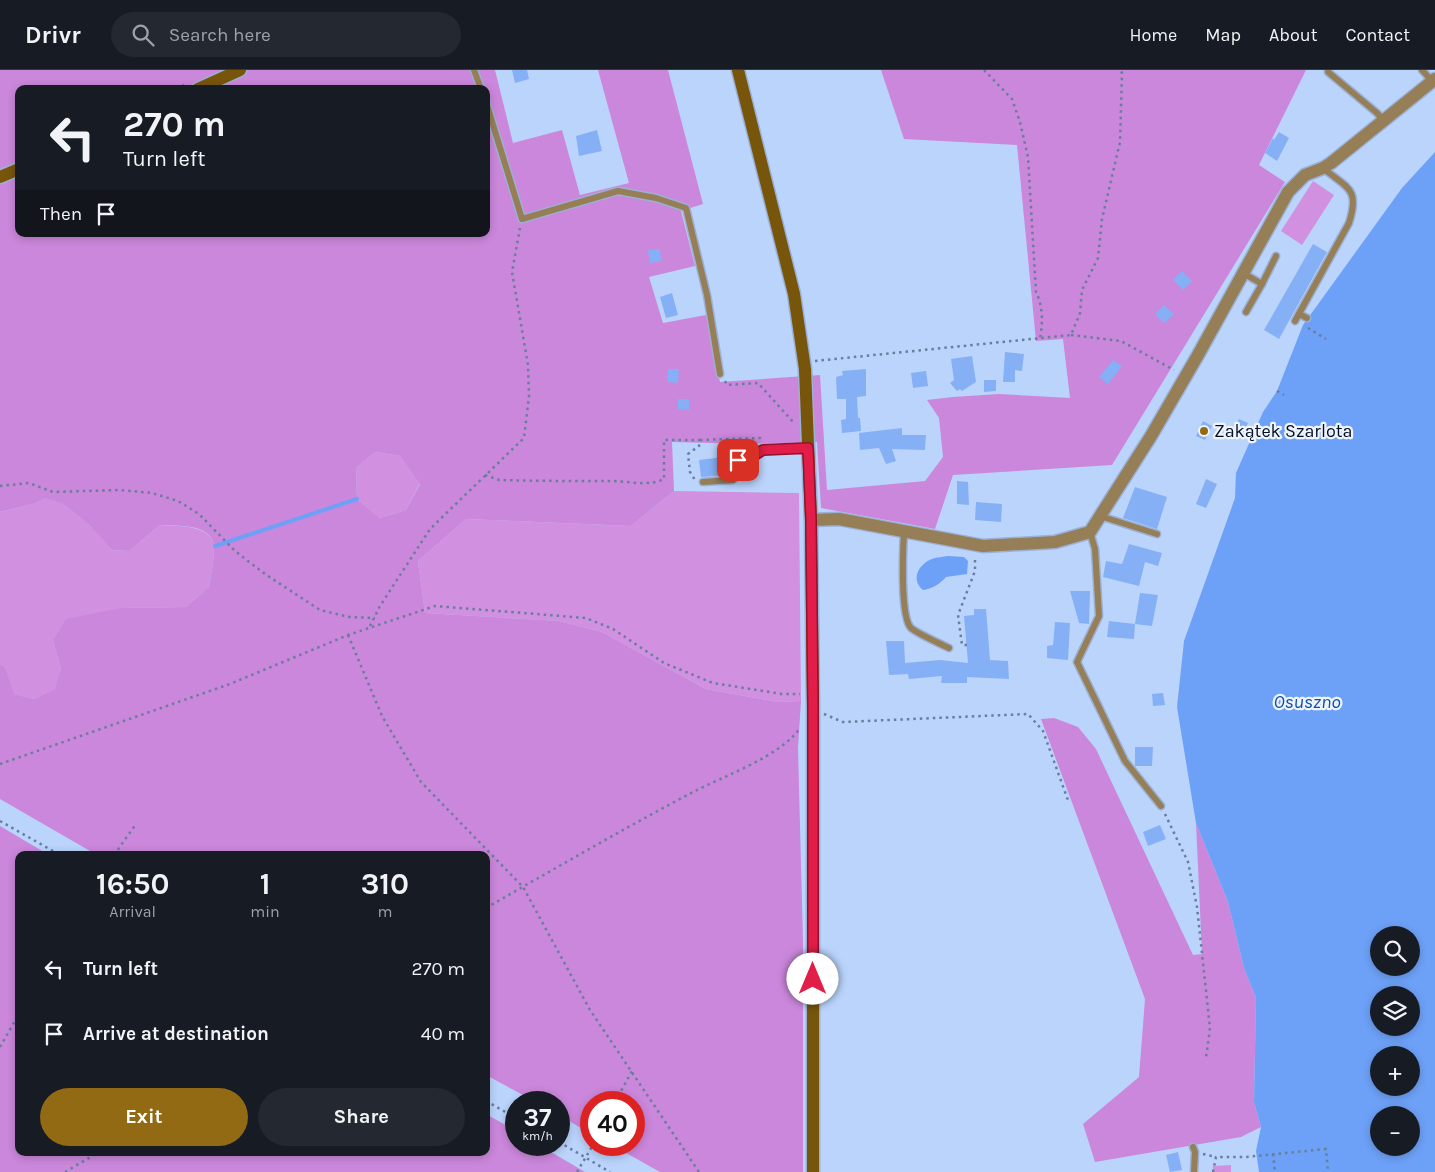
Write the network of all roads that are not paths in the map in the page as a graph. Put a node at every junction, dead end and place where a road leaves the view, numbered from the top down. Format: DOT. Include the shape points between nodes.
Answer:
graph roads {
  1 [pos="240,70"];
  2 [pos="474,70"];
  3 [pos="738,70"];
  4 [pos="1328,70"];
  5 [pos="1422,70"];
  6 [pos="1434,80"];
  7 [pos="207,85"];
  8 [pos="480,85"];
  9 [pos="490,115"];
  10 [pos="1383,120"];
  11 [pos="1323,168"];
  12 [pos="15,171"];
  13 [pos="0,178"];
  14 [pos="1276,256"];
  15 [pos="1243,272"];
  16 [pos="1262,284"];
  17 [pos="1246,312"];
  18 [pos="1299,314"];
  19 [pos="1306,318"];
  20 [pos="1295,321"];
  21 [pos="720,374"];
  22 [pos="808,444"];
  23 [pos="748,459"];
  24 [pos="727,461"];
  25 [pos="703,482"];
  26 [pos="1100,516"];
  27 [pos="811,520"];
  28 [pos="904,532"];
  29 [pos="1090,532"];
  30 [pos="1156,534"];
  31 [pos="949,648"];
  32 [pos="1161,806"];
  33 [pos="1193,1146"];
  34 [pos="813,1172"];
  35 [pos="1194,1172"];
  1 -- 7 [label="street"];
  2 -- 8 [label="lane"];
  3 -- 22 [label="street" via="794,294 805,369"];
  4 -- 10 [label="lane"];
  5 -- 6 [label="lane"];
  6 -- 10 [label="street"];
  9 -- 21 [label="lane" via="522,219 618,191 686,208 707,295"];
  10 -- 11 [label="street"];
  11 -- 15 [label="street" via="1305,175 1288,192"];
  11 -- 18 [label="lane" via="1352,192 1355,206 1350,223"];
  12 -- 13 [label="street"];
  14 -- 16 [label="lane"];
  15 -- 16 [label="lane"];
  15 -- 26 [label="street" via="1151,436"];
  16 -- 17 [label="lane"];
  18 -- 19 [label="lane"];
  18 -- 20 [label="lane"];
  22 -- 23 [label="lane" via="763,450"];
  22 -- 27 [label="street"];
  23 -- 24 [label="lane"];
  23 -- 25 [label="lane" via="733,480"];
  26 -- 29 [label="street"];
  26 -- 30 [label="lane"];
  27 -- 28 [label="street" via="839,520"];
  27 -- 34 [label="street"];
  28 -- 29 [label="street" via="983,546 1055,542"];
  28 -- 31 [label="lane" via="907,620 911,628"];
  29 -- 32 [label="lane" via="1095,550 1099,616 1077,662 1125,761"];
  33 -- 35 [label="lane"];
}
